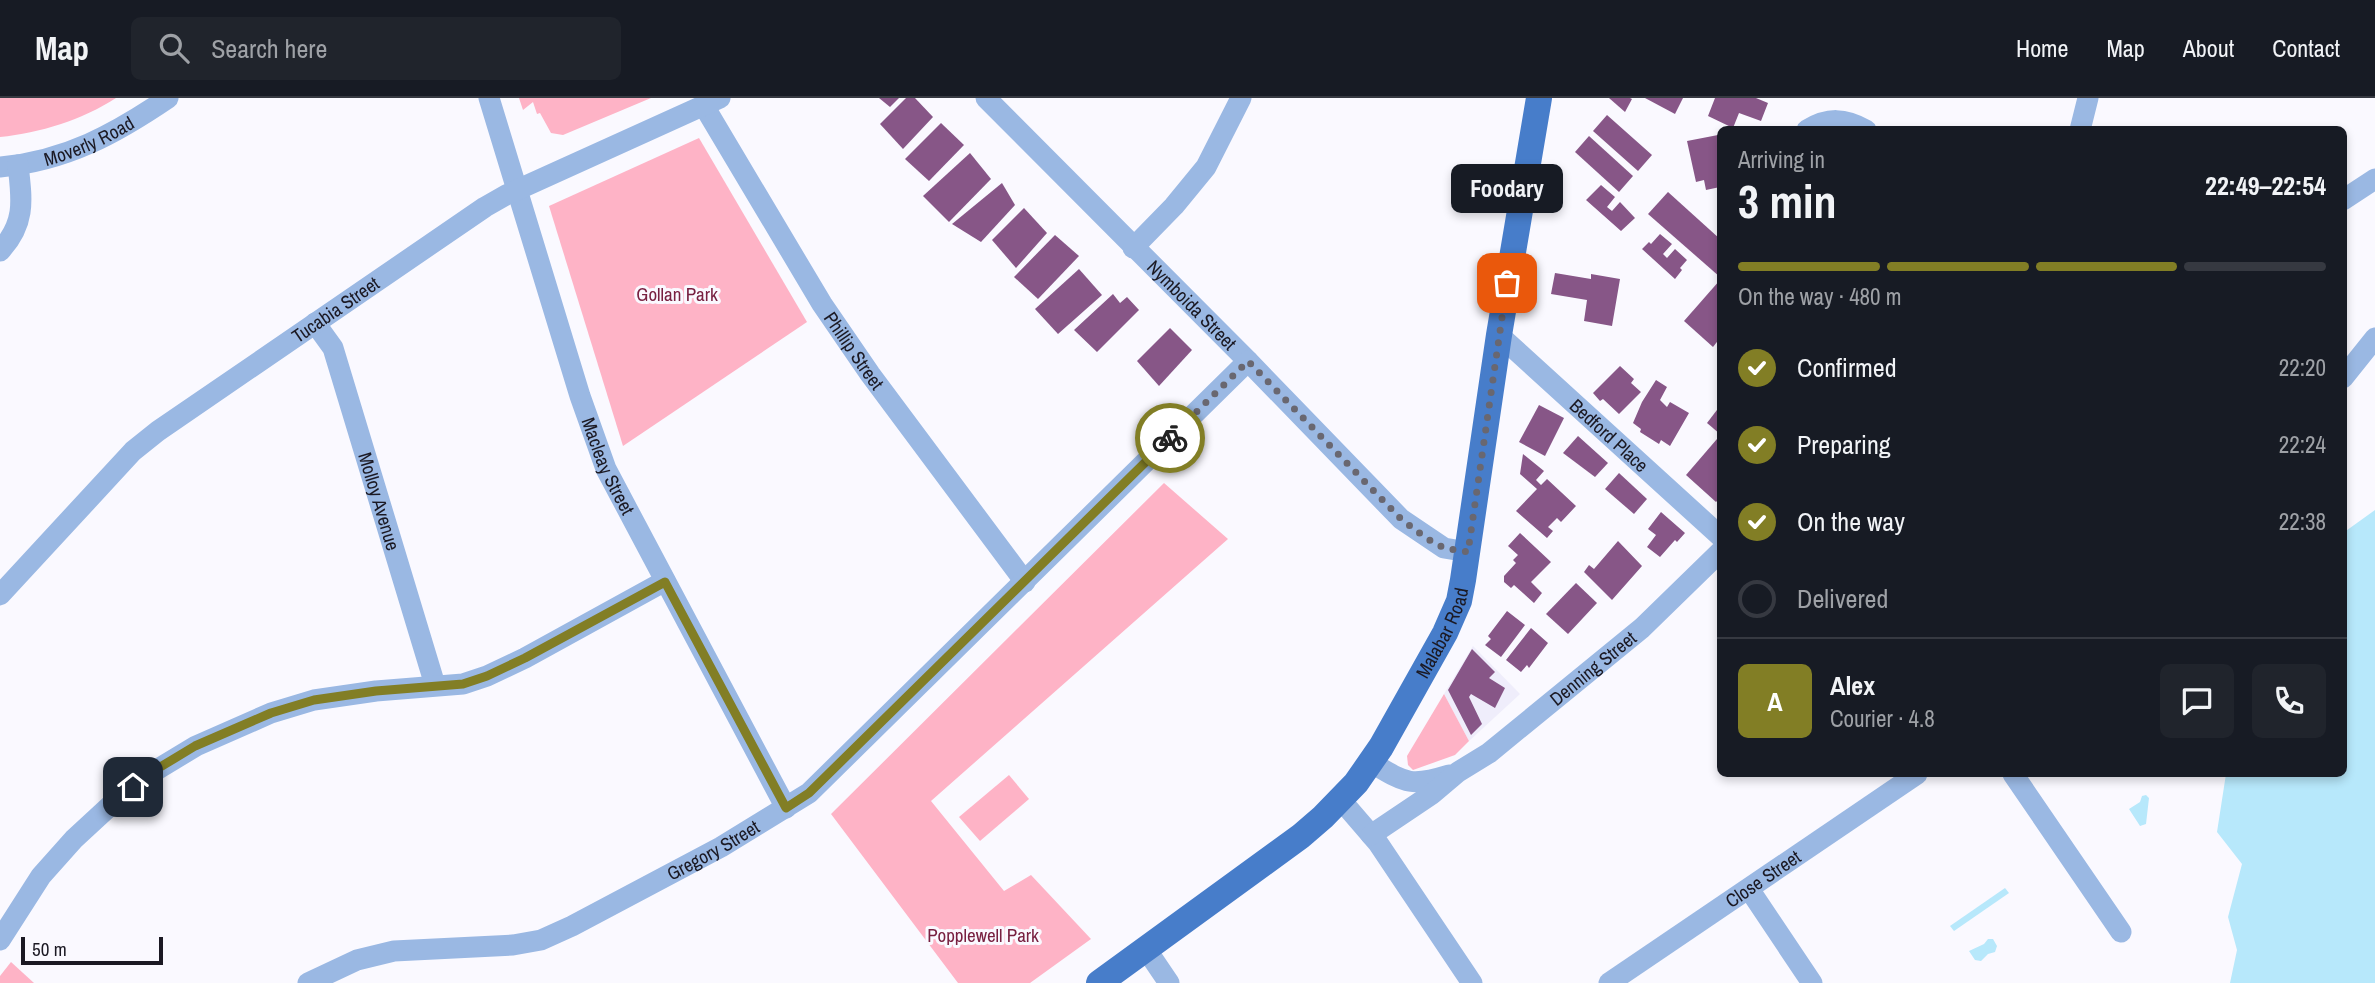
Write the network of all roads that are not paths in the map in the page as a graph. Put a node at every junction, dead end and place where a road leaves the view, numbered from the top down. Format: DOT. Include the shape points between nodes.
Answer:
graph roads {
  1 [pos="168,98"];
  2 [pos="489,98"];
  3 [pos="986,98"];
  4 [pos="1241,98"];
  5 [pos="1539,98"];
  6 [pos="2088,98"];
  7 [pos="712,102"];
  8 [pos="1816,126"];
  9 [pos="1856,126"];
  10 [pos="2081,126"];
  11 [pos="9,166"];
  12 [pos="2375,179"];
  13 [pos="517,191"];
  14 [pos="2347,197"];
  15 [pos="1133,248"];
  16 [pos="0,251"];
  17 [pos="315,323"];
  18 [pos="1499,335"];
  19 [pos="2375,338"];
  20 [pos="1248,361"];
  21 [pos="2347,373"];
  22 [pos="1717,533"];
  23 [pos="1468,552"];
  24 [pos="1717,555"];
  25 [pos="665,582"];
  26 [pos="1025,582"];
  27 [pos="0,595"];
  28 [pos="435,685"];
  29 [pos="1372,762"];
  30 [pos="1458,772"];
  31 [pos="1913,777"];
  32 [pos="2015,777"];
  33 [pos="1341,800"];
  34 [pos="786,808"];
  35 [pos="1371,835"];
  36 [pos="1749,889"];
  37 [pos="2121,932"];
  38 [pos="0,940"];
  39 [pos="1146,949"];
  40 [pos="308,983"];
  41 [pos="1098,983"];
  42 [pos="1169,983"];
  43 [pos="1472,983"];
  44 [pos="1609,983"];
  45 [pos="1812,983"];
  1 -- 11 [label="street, Moverly Road" via="94,142"];
  2 -- 13 [label="street, Macleay Street"];
  3 -- 15 [label="street, Nymboida Street"];
  4 -- 15 [label="street" via="1206,167"];
  5 -- 18 [label="main road, Malabar Road"];
  6 -- 10 [label="street"];
  7 -- 13 [label="street, Tucabia Street"];
  7 -- 26 [label="street, Phillip Street" via="821,304"];
  8 -- 9 [label="street" via="1828,120"];
  11 -- 16 [label="street" via="22,199 20,220"];
  12 -- 14 [label="street"];
  13 -- 17 [label="street, Tucabia Street" via="485,207"];
  13 -- 25 [label="street, Macleay Street" via="602,456"];
  15 -- 20 [label="street, Nymboida Street"];
  17 -- 27 [label="street, Tucabia Street" via="139,446"];
  17 -- 28 [label="street, Molloy Avenue" via="333,348"];
  18 -- 22 [label="street, Bedford Place"];
  18 -- 23 [label="main road, Malabar Road"];
  19 -- 21 [label="street"];
  20 -- 23 [label="street, Nymboida Street" via="1401,519 1444,548"];
  20 -- 26 [label="street, Gregory Street"];
  23 -- 29 [label="main road, Malabar Road" via="1459,601 1446,633"];
  24 -- 30 [label="street, Denning Street" via="1642,628 1489,753"];
  25 -- 28 [label="street" via="487,676 463,684"];
  25 -- 34 [label="street, Macleay Street"];
  26 -- 34 [label="street, Gregory Street" via="809,793"];
  28 -- 38 [label="street" via="314,700 195,746 152,772 74,839 41,876"];
  29 -- 30 [label="street, Denning Street" via="1408,782 1423,783"];
  29 -- 33 [label="main road, Malabar Road"];
  30 -- 35 [label="street, Denning Street"];
  31 -- 36 [label="street, Close Street"];
  32 -- 37 [label="street"];
  33 -- 35 [label="street"];
  33 -- 39 [label="main road, Malabar Road" via="1301,836"];
  34 -- 40 [label="street, Gregory Street" via="721,847 541,940 513,946 394,951 357,960"];
  35 -- 43 [label="street"];
  36 -- 44 [label="street, Close Street"];
  36 -- 45 [label="street"];
  39 -- 41 [label="main road, Malabar Road"];
  39 -- 42 [label="street"];
}
